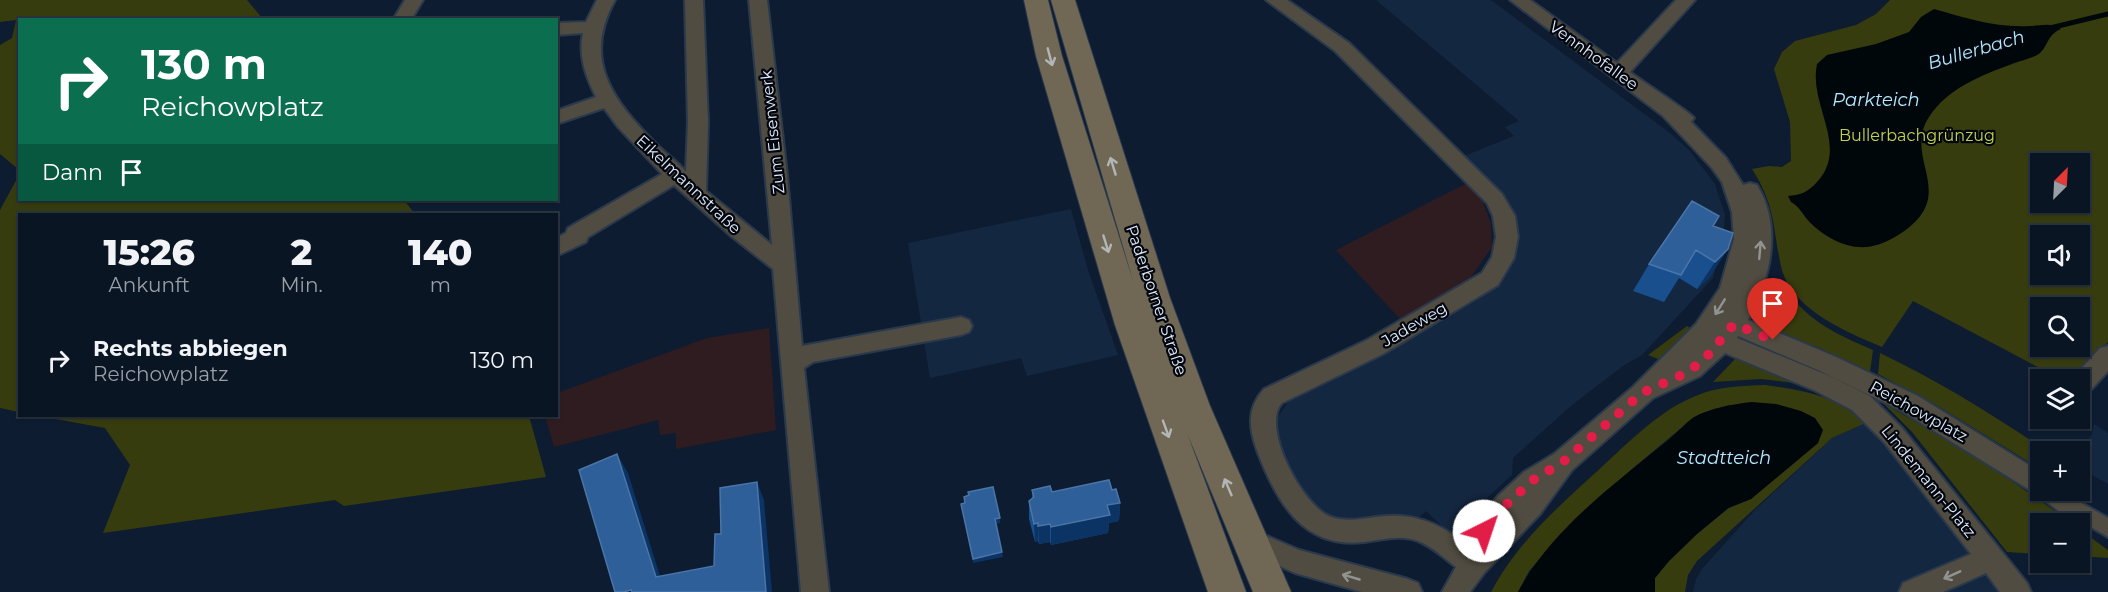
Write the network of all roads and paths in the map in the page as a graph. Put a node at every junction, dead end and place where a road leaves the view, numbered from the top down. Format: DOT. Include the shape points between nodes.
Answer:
graph roads {
  1 [pos="414,0"];
  2 [pos="606,0"];
  3 [pos="694,0"];
  4 [pos="758,0"];
  5 [pos="1036,0"];
  6 [pos="1063,0"];
  7 [pos="1275,0"];
  8 [pos="1518,0"];
  9 [pos="1686,0"];
  10 [pos="403,18"];
  11 [pos="592,27"];
  12 [pos="558,29"];
  13 [pos="1619,73"];
  14 [pos="608,100"];
  15 [pos="1670,111"];
  16 [pos="558,117"];
  17 [pos="677,174"];
  18 [pos="696,191"];
  19 [pos="558,247"];
  20 [pos="784,265"];
  21 [pos="961,326"];
  22 [pos="1720,332"];
  23 [pos="2108,355"];
  24 [pos="1786,357"];
  25 [pos="792,365"];
  26 [pos="2090,375"];
  27 [pos="2030,479"];
  28 [pos="2065,501"];
  29 [pos="2108,528"];
  30 [pos="1251,541"];
  31 [pos="1990,558"];
  32 [pos="1472,564"];
  33 [pos="816,592"];
  34 [pos="1227,592"];
  35 [pos="1272,592"];
  36 [pos="1408,592"];
  37 [pos="1456,592"];
  38 [pos="1914,592"];
  39 [pos="2017,592"];
  1 -- 10 [label="street"];
  2 -- 11 [label="street, Eikelmannstraße"];
  3 -- 18 [label="street"];
  4 -- 20 [label="street, Zum Eisenwerk"];
  5 -- 34 [label="main road, Paderborner Straße, one-way" via="1049,56 1131,325"];
  30 -- 6 [label="main road, Paderborner Straße, one-way" via="1193,406 1154,298"];
  7 -- 32 [label="street, Jadeweg" via="1342,47 1468,170 1495,199 1504,216 1507,237 1503,258 1490,279 1375,347 1273,396 1264,407 1262,418 1270,452 1293,497 1316,522 1348,532 1413,527 1428,532"];
  8 -- 13 [label="street, Vennhofallee"];
  9 -- 13 [label="street"];
  11 -- 12 [label="street"];
  11 -- 14 [label="street, Eikelmannstraße" via="590,46 596,81"];
  13 -- 15 [label="street, Vennhofallee"];
  14 -- 16 [label="street"];
  14 -- 17 [label="street, Eikelmannstraße" via="616,115"];
  15 -- 22 [label="street, one-way" via="1719,163 1731,180 1743,212 1745,239"];
  22 -- 15 [label="street, one-way" via="1748,298 1760,259 1759,214 1750,189 1733,162 1692,122"];
  17 -- 18 [label="street, Eikelmannstraße"];
  17 -- 19 [label="street"];
  18 -- 20 [label="street, Eikelmannstraße" via="761,250"];
  20 -- 25 [label="street"];
  21 -- 25 [label="street" via="809,353"];
  22 -- 24 [label="street, Lindemann-Platz"];
  22 -- 32 [label="street" via="1694,368 1642,393 1563,462 1546,490"];
  23 -- 26 [label="street"];
  24 -- 27 [label="street, Reichowplatz" via="1909,404"];
  24 -- 31 [label="street, Lindemann-Platz" via="1874,414"];
  25 -- 33 [label="street"];
  28 -- 29 [label="street"];
  30 -- 35 [label="main road, Paderborner Straße"];
  36 -- 30 [label="street, one-way" via="1295,561"];
  31 -- 38 [label="street, one-way"];
  31 -- 39 [label="street, Lindemann-Platz"];
  32 -- 37 [label="street"];
}
